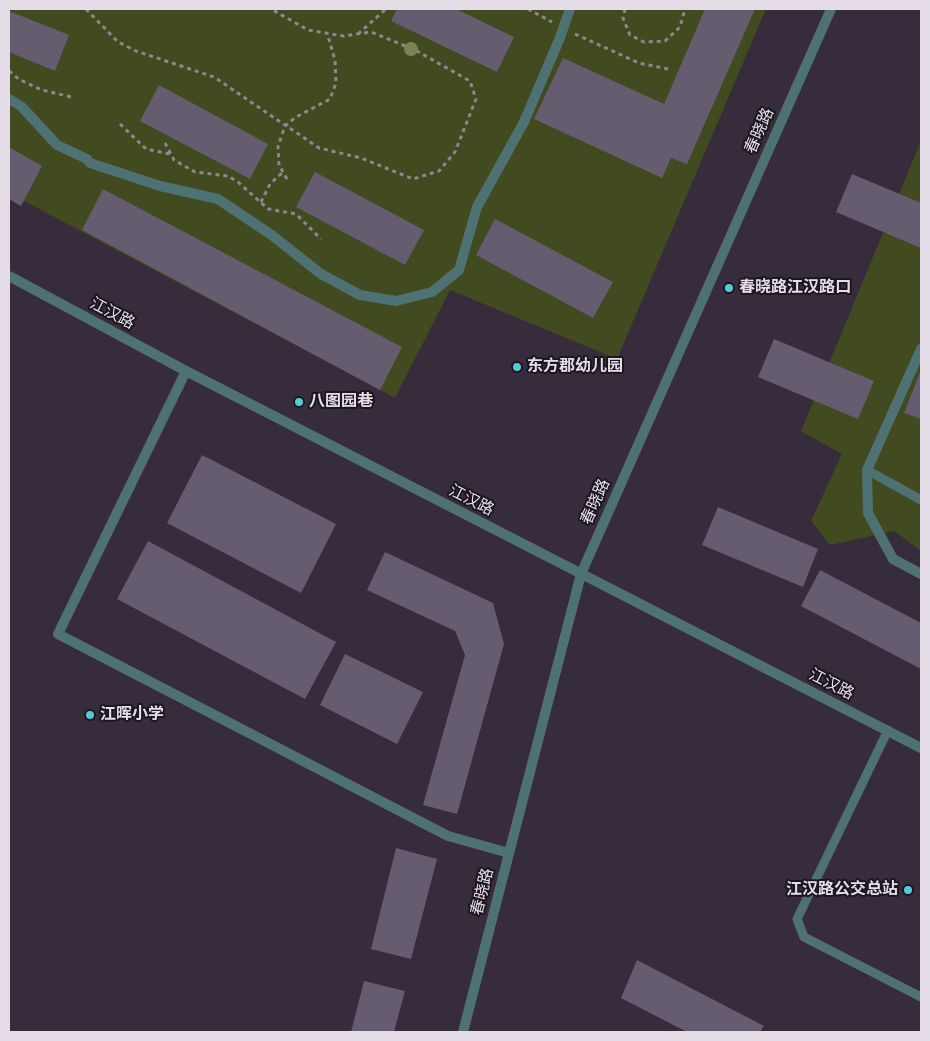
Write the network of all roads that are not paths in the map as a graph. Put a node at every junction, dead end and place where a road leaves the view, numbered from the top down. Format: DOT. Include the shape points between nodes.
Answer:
graph roads {
  1 [pos="570,9"];
  2 [pos="831,9"];
  3 [pos="9,99"];
  4 [pos="9,276"];
  5 [pos="921,349"];
  6 [pos="186,371"];
  7 [pos="867,470"];
  8 [pos="921,500"];
  9 [pos="581,574"];
  10 [pos="921,574"];
  11 [pos="888,730"];
  12 [pos="921,748"];
  13 [pos="509,853"];
  14 [pos="921,996"];
  15 [pos="463,1032"];
  1 -- 3 [label="street" via="524,122 477,207 458,270 432,292 396,300 360,295 321,274 274,236 218,199 160,186 90,163 57,145 21,106"];
  2 -- 9 [label="street, 春晓路"];
  4 -- 6 [label="street, 江汉路"];
  5 -- 7 [label="street"];
  6 -- 9 [label="street, 江汉路"];
  6 -- 13 [label="street" via="58,634 448,836"];
  7 -- 8 [label="lane"];
  7 -- 10 [label="street" via="868,513 893,559"];
  9 -- 11 [label="street, 江汉路"];
  9 -- 13 [label="street, 春晓路"];
  11 -- 12 [label="street, 江汉路"];
  11 -- 14 [label="lane" via="796,919 804,937"];
  13 -- 15 [label="street, 春晓路"];
}
